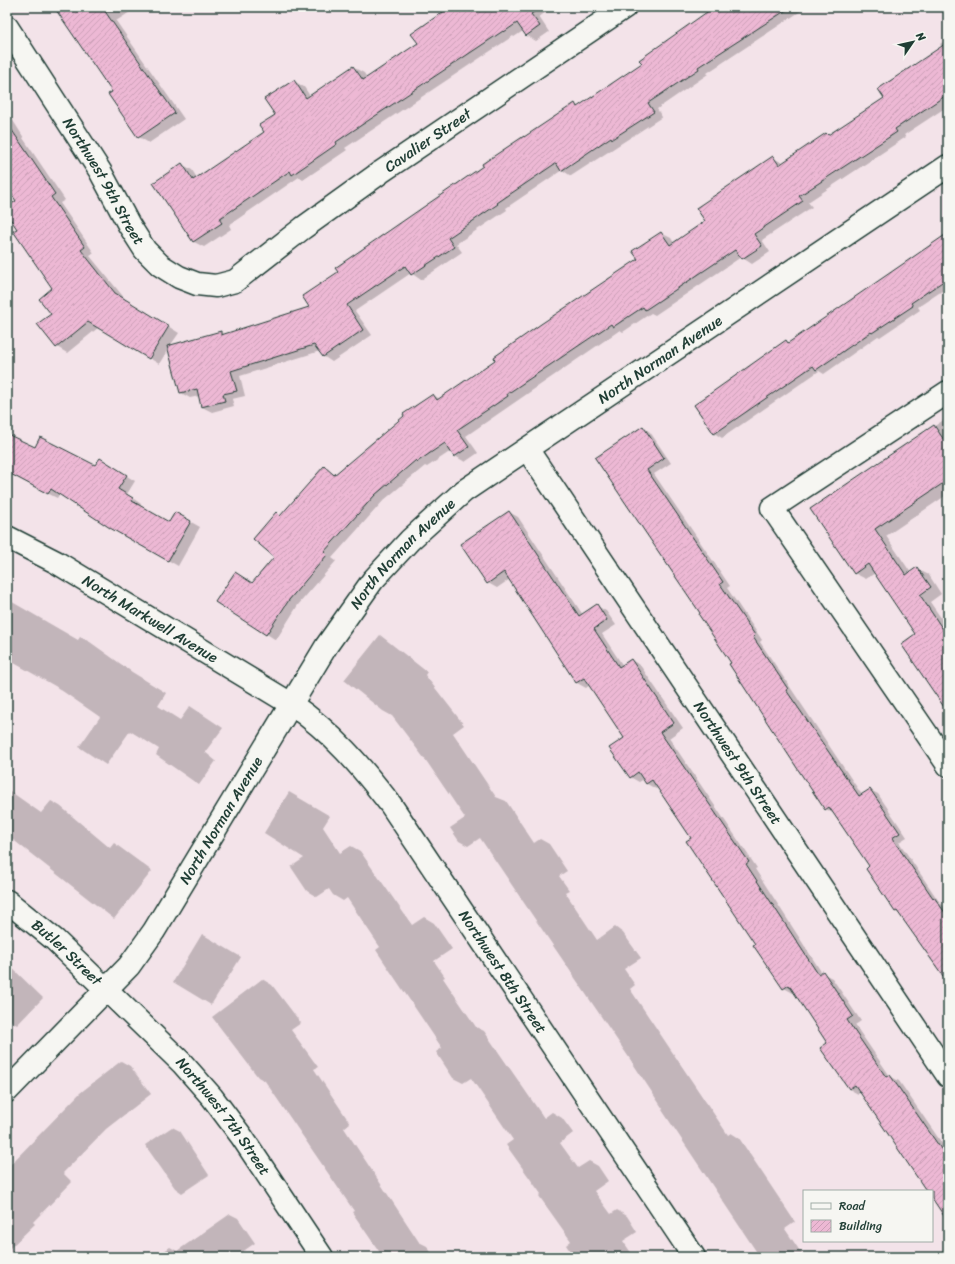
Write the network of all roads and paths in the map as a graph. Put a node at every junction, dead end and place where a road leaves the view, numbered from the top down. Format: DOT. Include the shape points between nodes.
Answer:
graph roads {
  1 [pos="625,7"];
  2 [pos="7,27"];
  3 [pos="948,166"];
  4 [pos="235,281"];
  5 [pos="948,392"];
  6 [pos="527,450"];
  7 [pos="7,537"];
  8 [pos="292,704"];
  9 [pos="948,765"];
  10 [pos="7,901"];
  11 [pos="106,990"];
  12 [pos="948,1076"];
  13 [pos="7,1091"];
  14 [pos="318,1256"];
  15 [pos="694,1257"];
  1 -- 4 [label="street, Cavalier Street" via="381,172"];
  2 -- 4 [label="street, Northwest 9th Street" via="87,150 128,225 145,250 160,265 197,284 216,286"];
  3 -- 6 [label="street, North Norman Avenue"];
  5 -- 9 [label="street" via="772,508"];
  6 -- 8 [label="street, North Norman Avenue" via="464,491 410,540 373,580 327,645"];
  6 -- 12 [label="street, Northwest 9th Street"];
  7 -- 8 [label="street, North Markwell Avenue" via="56,562"];
  8 -- 11 [label="street, North Norman Avenue" via="154,931 129,966"];
  8 -- 15 [label="street, Northwest 8th Street" via="324,728 361,766 391,804"];
  10 -- 11 [label="street, Butler Street" via="55,940"];
  11 -- 13 [label="street, North Norman Avenue"];
  11 -- 14 [label="street, Northwest 7th Street" via="182,1063 212,1097"];
}
